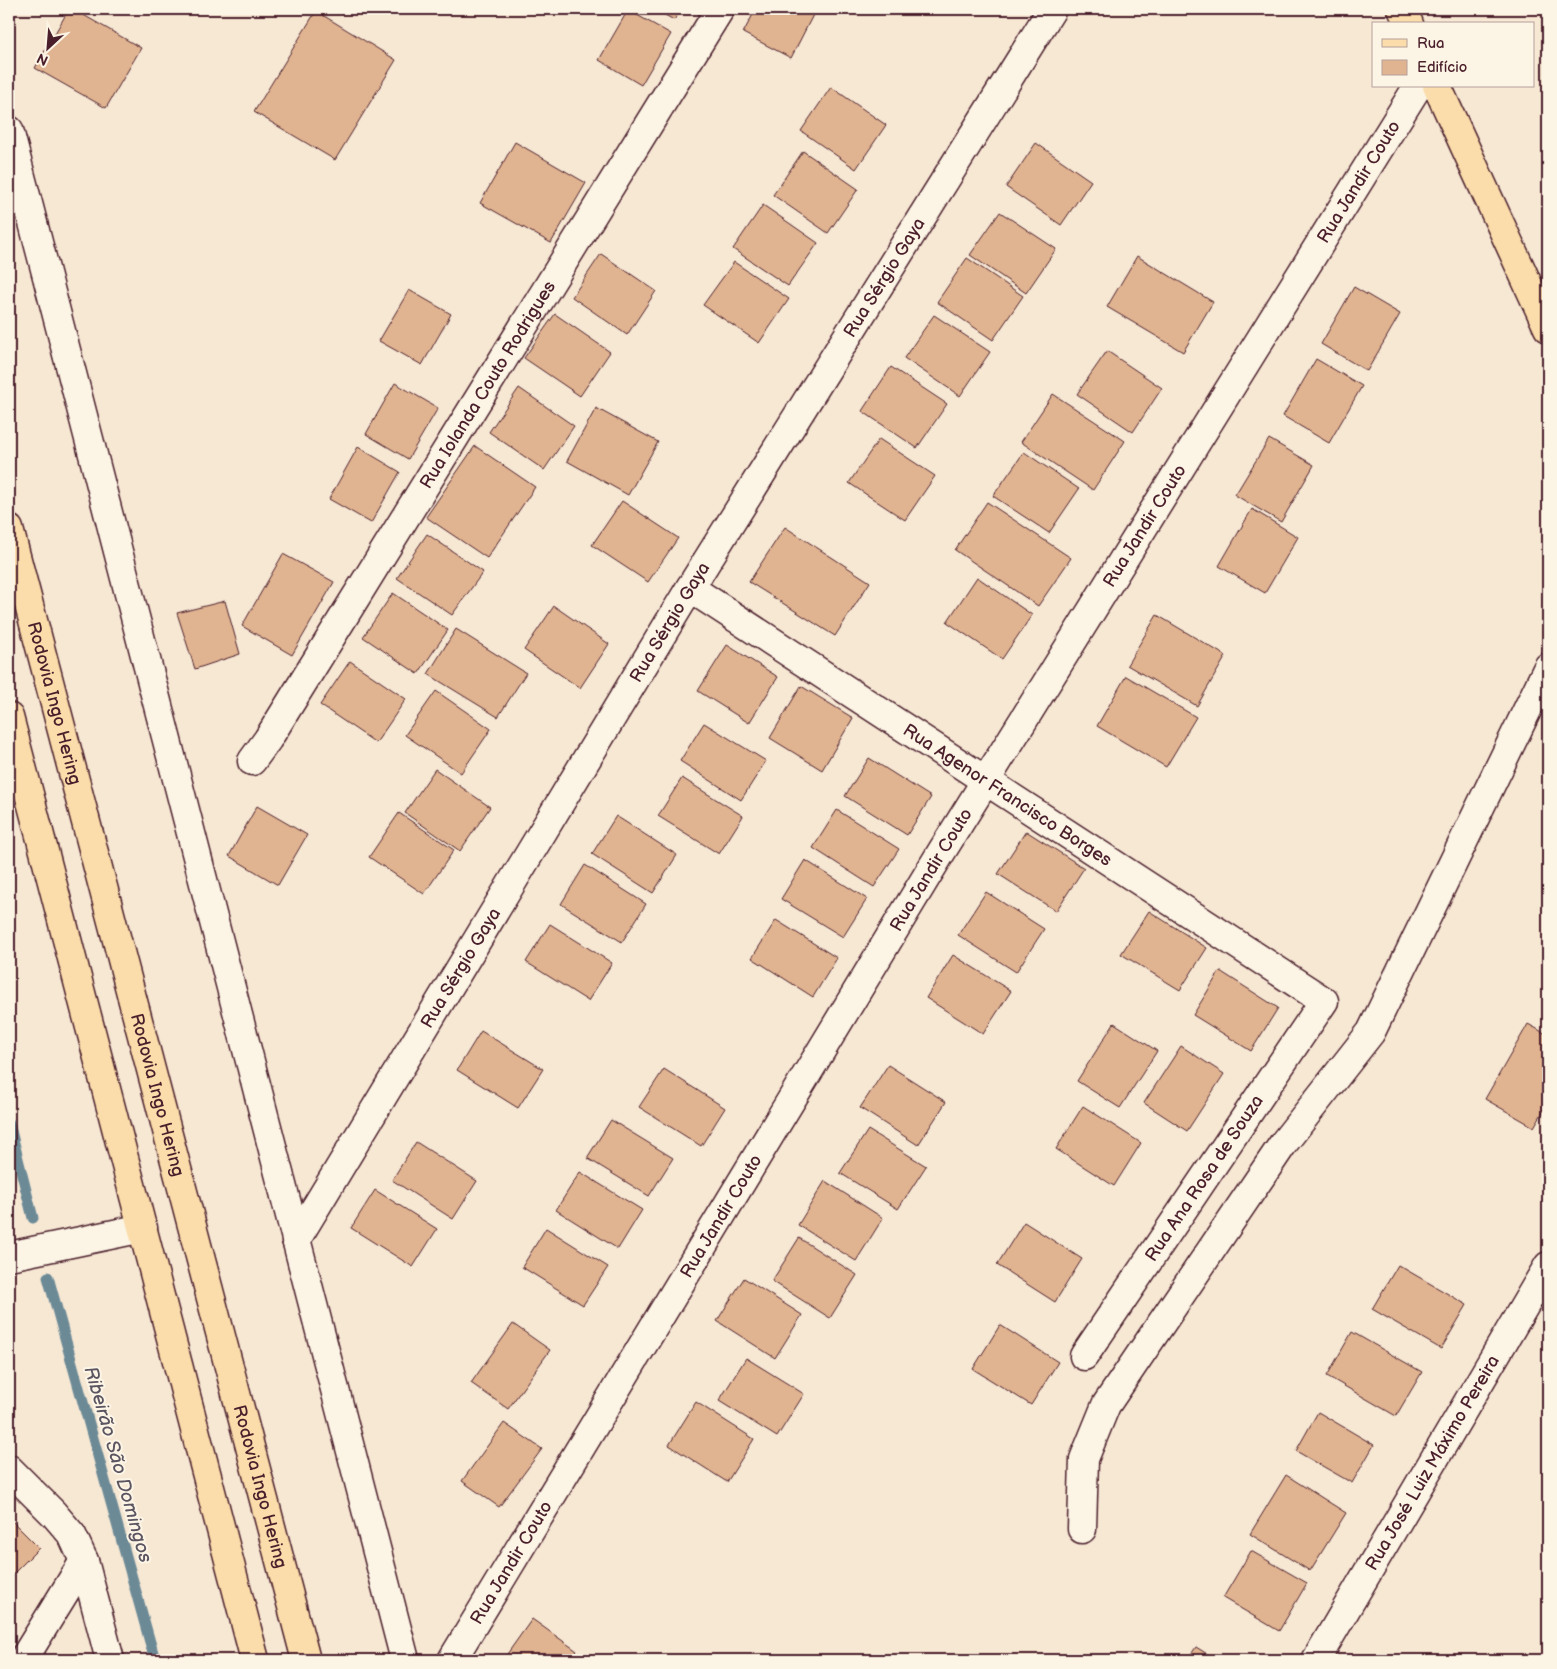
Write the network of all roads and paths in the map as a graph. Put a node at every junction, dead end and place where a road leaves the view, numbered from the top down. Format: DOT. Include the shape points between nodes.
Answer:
graph roads {
  1 [pos="720,9"];
  2 [pos="1052,9"];
  3 [pos="1402,9"];
  4 [pos="1408,22"];
  5 [pos="1417,88"];
  6 [pos="1438,88"];
  7 [pos="9,130"];
  8 [pos="1548,328"];
  9 [pos="9,529"];
  10 [pos="690,588"];
  11 [pos="1548,667"];
  12 [pos="9,717"];
  13 [pos="252,760"];
  14 [pos="986,780"];
  15 [pos="1324,1001"];
  16 [pos="143,1228"];
  17 [pos="296,1240"];
  18 [pos="9,1256"];
  19 [pos="1548,1266"];
  20 [pos="1084,1356"];
  21 [pos="9,1470"];
  22 [pos="1082,1529"];
  23 [pos="84,1561"];
  24 [pos="23,1660"];
  25 [pos="110,1660"];
  26 [pos="256,1660"];
  27 [pos="306,1660"];
  28 [pos="405,1660"];
  29 [pos="452,1660"];
  30 [pos="1316,1660"];
  1 -- 13 [label="street, Rua Iolanda Couto Rodrigues"];
  2 -- 10 [label="street, Rua Sérgio Gaya"];
  3 -- 4 [label="main road"];
  5 -- 14 [label="street, Rua Jandir Couto"];
  6 -- 8 [label="main road"];
  7 -- 17 [label="street"];
  9 -- 27 [label="main road, Rodovia Ingo Hering"];
  10 -- 14 [label="street, Rua Agenor Francisco Borges"];
  10 -- 17 [label="street, Rua Sérgio Gaya"];
  11 -- 22 [label="street" via="1371,1032 1283,1144 1106,1405 1084,1459"];
  12 -- 16 [label="main road"];
  14 -- 15 [label="street, Rua Agenor Francisco Borges"];
  14 -- 29 [label="street, Rua Jandir Couto"];
  15 -- 20 [label="street, Rua Ana Rosa de Souza"];
  16 -- 18 [label="street"];
  16 -- 26 [label="main road"];
  17 -- 28 [label="street"];
  19 -- 30 [label="street, Rua José Luiz Máximo Pereira"];
  21 -- 23 [label="street" via="72,1535"];
  23 -- 24 [label="street"];
  23 -- 25 [label="street"];
}
